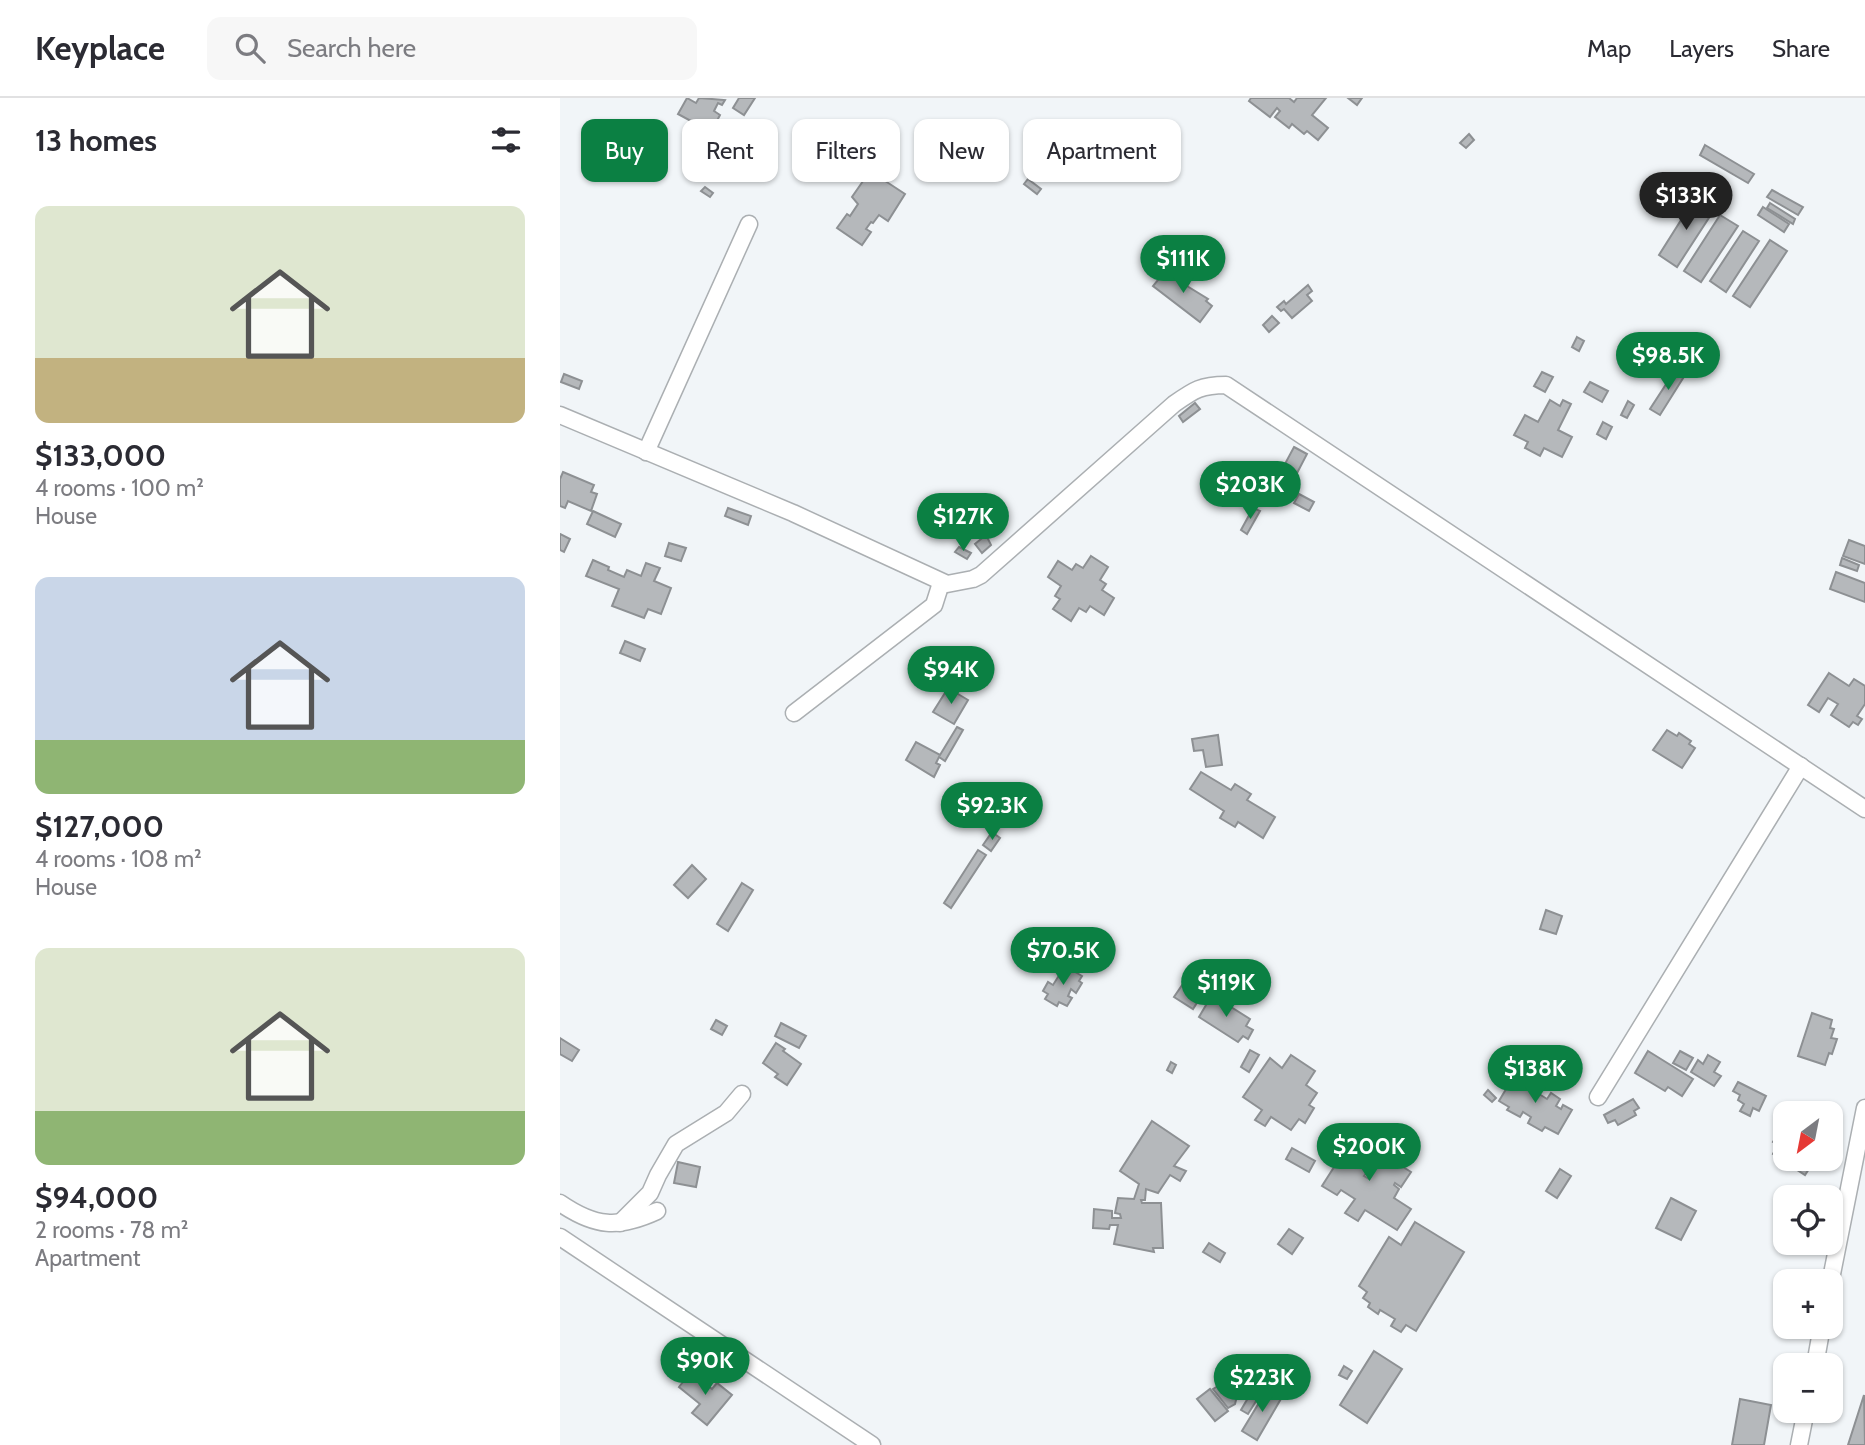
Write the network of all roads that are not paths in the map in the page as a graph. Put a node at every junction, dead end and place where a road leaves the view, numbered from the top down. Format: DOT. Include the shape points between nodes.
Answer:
graph roads {
  1 [pos="749,223"];
  2 [pos="560,415"];
  3 [pos="646,452"];
  4 [pos="941,583"];
  5 [pos="794,713"];
  6 [pos="1801,766"];
  7 [pos="1865,809"];
  8 [pos="742,1094"];
  9 [pos="1598,1097"];
  10 [pos="1865,1108"];
  11 [pos="560,1203"];
  12 [pos="657,1211"];
  13 [pos="620,1223"];
  14 [pos="560,1237"];
  15 [pos="1833,1269"];
  16 [pos="1803,1423"];
  17 [pos="872,1445"];
  18 [pos="1799,1445"];
  1 -- 3 [label="street"];
  2 -- 3 [label="street"];
  3 -- 4 [label="street" via="793,513"];
  4 -- 5 [label="street" via="934,604"];
  4 -- 6 [label="street" via="981,575 1174,404 1194,390 1226,385"];
  6 -- 7 [label="street"];
  6 -- 9 [label="street"];
  8 -- 13 [label="street" via="726,1114 676,1144 650,1193"];
  10 -- 15 [label="street"];
  11 -- 13 [label="street" via="592,1221"];
  12 -- 13 [label="street"];
  14 -- 17 [label="street"];
  16 -- 18 [label="street"];
}
